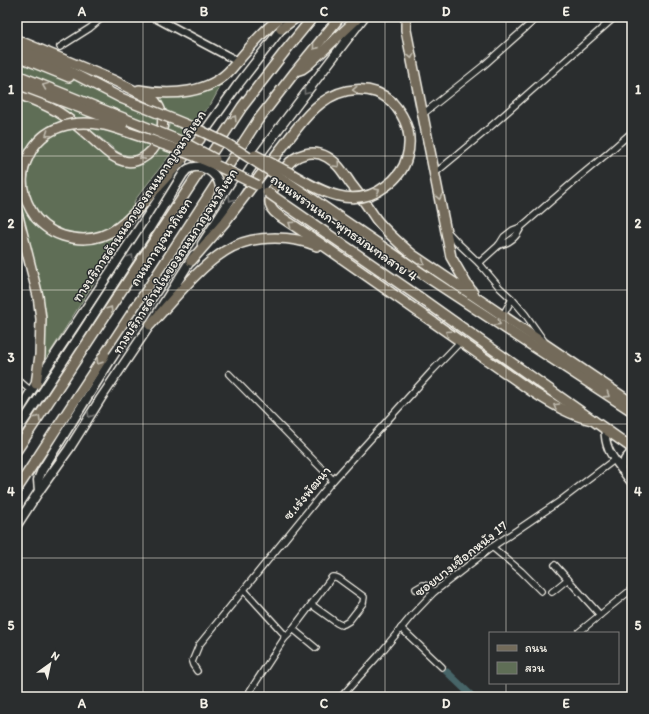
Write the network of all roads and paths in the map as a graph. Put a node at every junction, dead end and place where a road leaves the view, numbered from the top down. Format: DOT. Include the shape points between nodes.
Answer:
graph roads {
  1 [pos="103,17"];
  2 [pos="154,17"];
  3 [pos="281,17"];
  4 [pos="291,17"];
  5 [pos="297,17"];
  6 [pos="313,17"];
  7 [pos="340,17"];
  8 [pos="360,17"];
  9 [pos="364,17"];
  10 [pos="406,17"];
  11 [pos="538,17"];
  12 [pos="613,18"];
  13 [pos="281,29"];
  14 [pos="17,40"];
  15 [pos="60,47"];
  16 [pos="17,48"];
  17 [pos="17,56"];
  18 [pos="237,61"];
  19 [pos="295,72"];
  20 [pos="17,75"];
  21 [pos="17,84"];
  22 [pos="129,89"];
  23 [pos="17,93"];
  24 [pos="121,98"];
  25 [pos="423,114"];
  26 [pos="632,132"];
  27 [pos="200,139"];
  28 [pos="226,143"];
  29 [pos="217,166"];
  30 [pos="434,174"];
  31 [pos="257,185"];
  32 [pos="17,212"];
  33 [pos="445,229"];
  34 [pos="335,254"];
  35 [pos="191,261"];
  36 [pos="478,263"];
  37 [pos="512,299"];
  38 [pos="486,305"];
  39 [pos="502,316"];
  40 [pos="150,325"];
  41 [pos="460,342"];
  42 [pos="546,344"];
  43 [pos="229,374"];
  44 [pos="17,379"];
  45 [pos="34,388"];
  46 [pos="632,403"];
  47 [pos="632,411"];
  48 [pos="17,414"];
  49 [pos="592,420"];
  50 [pos="605,429"];
  51 [pos="17,431"];
  52 [pos="632,448"];
  53 [pos="17,450"];
  54 [pos="632,451"];
  55 [pos="614,460"];
  56 [pos="621,469"];
  57 [pos="333,480"];
  58 [pos="632,483"];
  59 [pos="17,489"];
  60 [pos="39,491"];
  61 [pos="17,525"];
  62 [pos="492,547"];
  63 [pos="555,565"];
  64 [pos="568,579"];
  65 [pos="416,589"];
  66 [pos="632,589"];
  67 [pos="244,590"];
  68 [pos="541,591"];
  69 [pos="434,592"];
  70 [pos="552,592"];
  71 [pos="312,605"];
  72 [pos="600,615"];
  73 [pos="401,628"];
  74 [pos="293,629"];
  75 [pos="579,632"];
  76 [pos="284,639"];
  77 [pos="316,648"];
  78 [pos="442,667"];
  79 [pos="197,671"];
  80 [pos="246,697"];
  81 [pos="341,697"];
  1 -- 15 [label="street"];
  2 -- 18 [label="street"];
  3 -- 18 [label="main road" via="261,34"];
  4 -- 13 [label="main road, ทางบริการด้านนอกของถนนกาญจนาภิเษก"];
  5 -- 13 [label="main road"];
  53 -- 6 [label="main road, ถนนกาญจนาภิเษก, one-way" via="242,107"];
  7 -- 19 [label="main road, ถนนกาญจนาภิเษก, one-way"];
  8 -- 19 [label="main road" via="309,64"];
  9 -- 35 [label="main road, ทางบริการด้านในของถนนกาญจนาภิเษก, one-way" via="260,154"];
  10 -- 25 [label="main road, one-way" via="406,30"];
  11 -- 25 [label="street"];
  12 -- 30 [label="street"];
  13 -- 27 [label="main road, ทางบริการด้านนอกของถนนกาญจนาภิเษก" via="232,92"];
  14 -- 22 [label="main road"];
  16 -- 24 [label="main road" via="55,64"];
  17 -- 24 [label="main road, ถนนพรานนก-พุทธมณฑลสาย 4"];
  18 -- 22 [label="main road" via="212,84 192,90 161,93"];
  19 -- 59 [label="main road, ถนนกาญจนาภิเษก, one-way" via="258,120"];
  31 -- 20 [label="main road, ถนนพรานนก-พุทธมณฑลสาย 4, one-way, bridge" via="183,142"];
  21 -- 29 [label="main road, bridge" via="167,141"];
  22 -- 23 [label="main road, one-way" via="155,101 162,111 163,118 161,134 155,147 145,156 132,162 114,157 63,115"];
  24 -- 28 [label="main road, ถนนพรานนก-พุทธมณฑลสาย 4, bridge"];
  25 -- 30 [label="main road"];
  26 -- 36 [label="street" via="521,227 508,243 499,245"];
  29 -- 27 [label="main road, one-way, bridge" via="183,152 110,126 73,124 56,128 43,136 33,149 23,174 24,198 36,218 50,231 77,239 106,235 138,210"];
  27 -- 45 [label="main road, ทางบริการด้านนอกของถนนกาญจนาภิเษก"];
  28 -- 35 [label="main road, one-way, bridge" via="267,161 315,188 339,196 357,197 381,190 394,180 408,154 409,139 406,123 400,111 387,97 365,90 347,90 337,94 321,103 305,118 297,128 224,224"];
  28 -- 47 [label="main road, ถนนพรานนก-พุทธมณฑลสาย 4, one-way, bridge"];
  29 -- 31 [label="main road, bridge"];
  30 -- 33 [label="main road, one-way"];
  31 -- 49 [label="main road, ถนนพรานนก-พุทธมณฑลสาย 4, bridge"];
  32 -- 45 [label="main road" via="38,296 41,319 40,354"];
  33 -- 36 [label="street"];
  33 -- 38 [label="main road" via="451,257 458,270 474,294"];
  34 -- 38 [label="main road, one-way" via="274,212 270,204 270,196 286,166 296,157 312,153 332,160 376,219 394,238"];
  34 -- 40 [label="main road" via="311,243 285,238 254,239 240,244 210,262"];
  41 -- 34 [label="main road, one-way"];
  35 -- 40 [label="main road, ทางบริการด้านในของถนนกาญจนาภิเษก"];
  36 -- 37 [label="street"];
  37 -- 39 [label="street"];
  37 -- 42 [label="street"];
  38 -- 39 [label="main road"];
  39 -- 42 [label="main road"];
  40 -- 60 [label="main road, ทางบริการด้านในของถนนกาญจนาภิเษก, one-way"];
  49 -- 41 [label="main road, one-way" via="573,415 548,402"];
  41 -- 57 [label="street, ซ.เร่งพัฒนา"];
  42 -- 46 [label="main road"];
  43 -- 57 [label="street"];
  44 -- 45 [label="street"];
  45 -- 48 [label="main road, ทางบริการด้านนอกของถนนกาญจนาภิเษก"];
  49 -- 50 [label="main road, ถนนพรานนก-พุทธมณฑลสาย 4"];
  50 -- 52 [label="main road, ถนนพรานนก-พุทธมณฑลสาย 4"];
  50 -- 55 [label="street" via="605,440"];
  51 -- 60 [label="main road, one-way, bridge" via="183,174 188,169 197,167 211,172 220,187 214,205 113,356 42,470 38,480"];
  54 -- 56 [label="street"];
  55 -- 56 [label="street"];
  55 -- 62 [label="street, ซอยบางเชือกหนัง 17" via="560,501"];
  56 -- 58 [label="street"];
  57 -- 67 [label="street, ซ.เร่งพัฒนา"];
  60 -- 61 [label="main road, ทางบริการด้านในของถนนกาญจนาภิเษก"];
  62 -- 68 [label="street"];
  62 -- 69 [label="street, ซอยบางเชือกหนัง 17"];
  63 -- 64 [label="street"];
  64 -- 70 [label="street"];
  64 -- 72 [label="street"];
  65 -- 69 [label="street" via="423,585"];
  66 -- 72 [label="street"];
  67 -- 76 [label="street" via="284,634"];
  67 -- 79 [label="street, ซ.เร่งพัฒนา" via="197,649 192,665"];
  69 -- 73 [label="street, ซอยบางเชือกหนัง 17"];
  71 -- 71 [label="street" via="341,625 349,621 364,597 338,578 332,577"];
  71 -- 74 [label="street"];
  72 -- 75 [label="street"];
  73 -- 78 [label="street"];
  73 -- 81 [label="street, ซอยบางเชือกหนัง 17"];
  74 -- 76 [label="street"];
  74 -- 77 [label="street"];
  76 -- 80 [label="street"];
}
